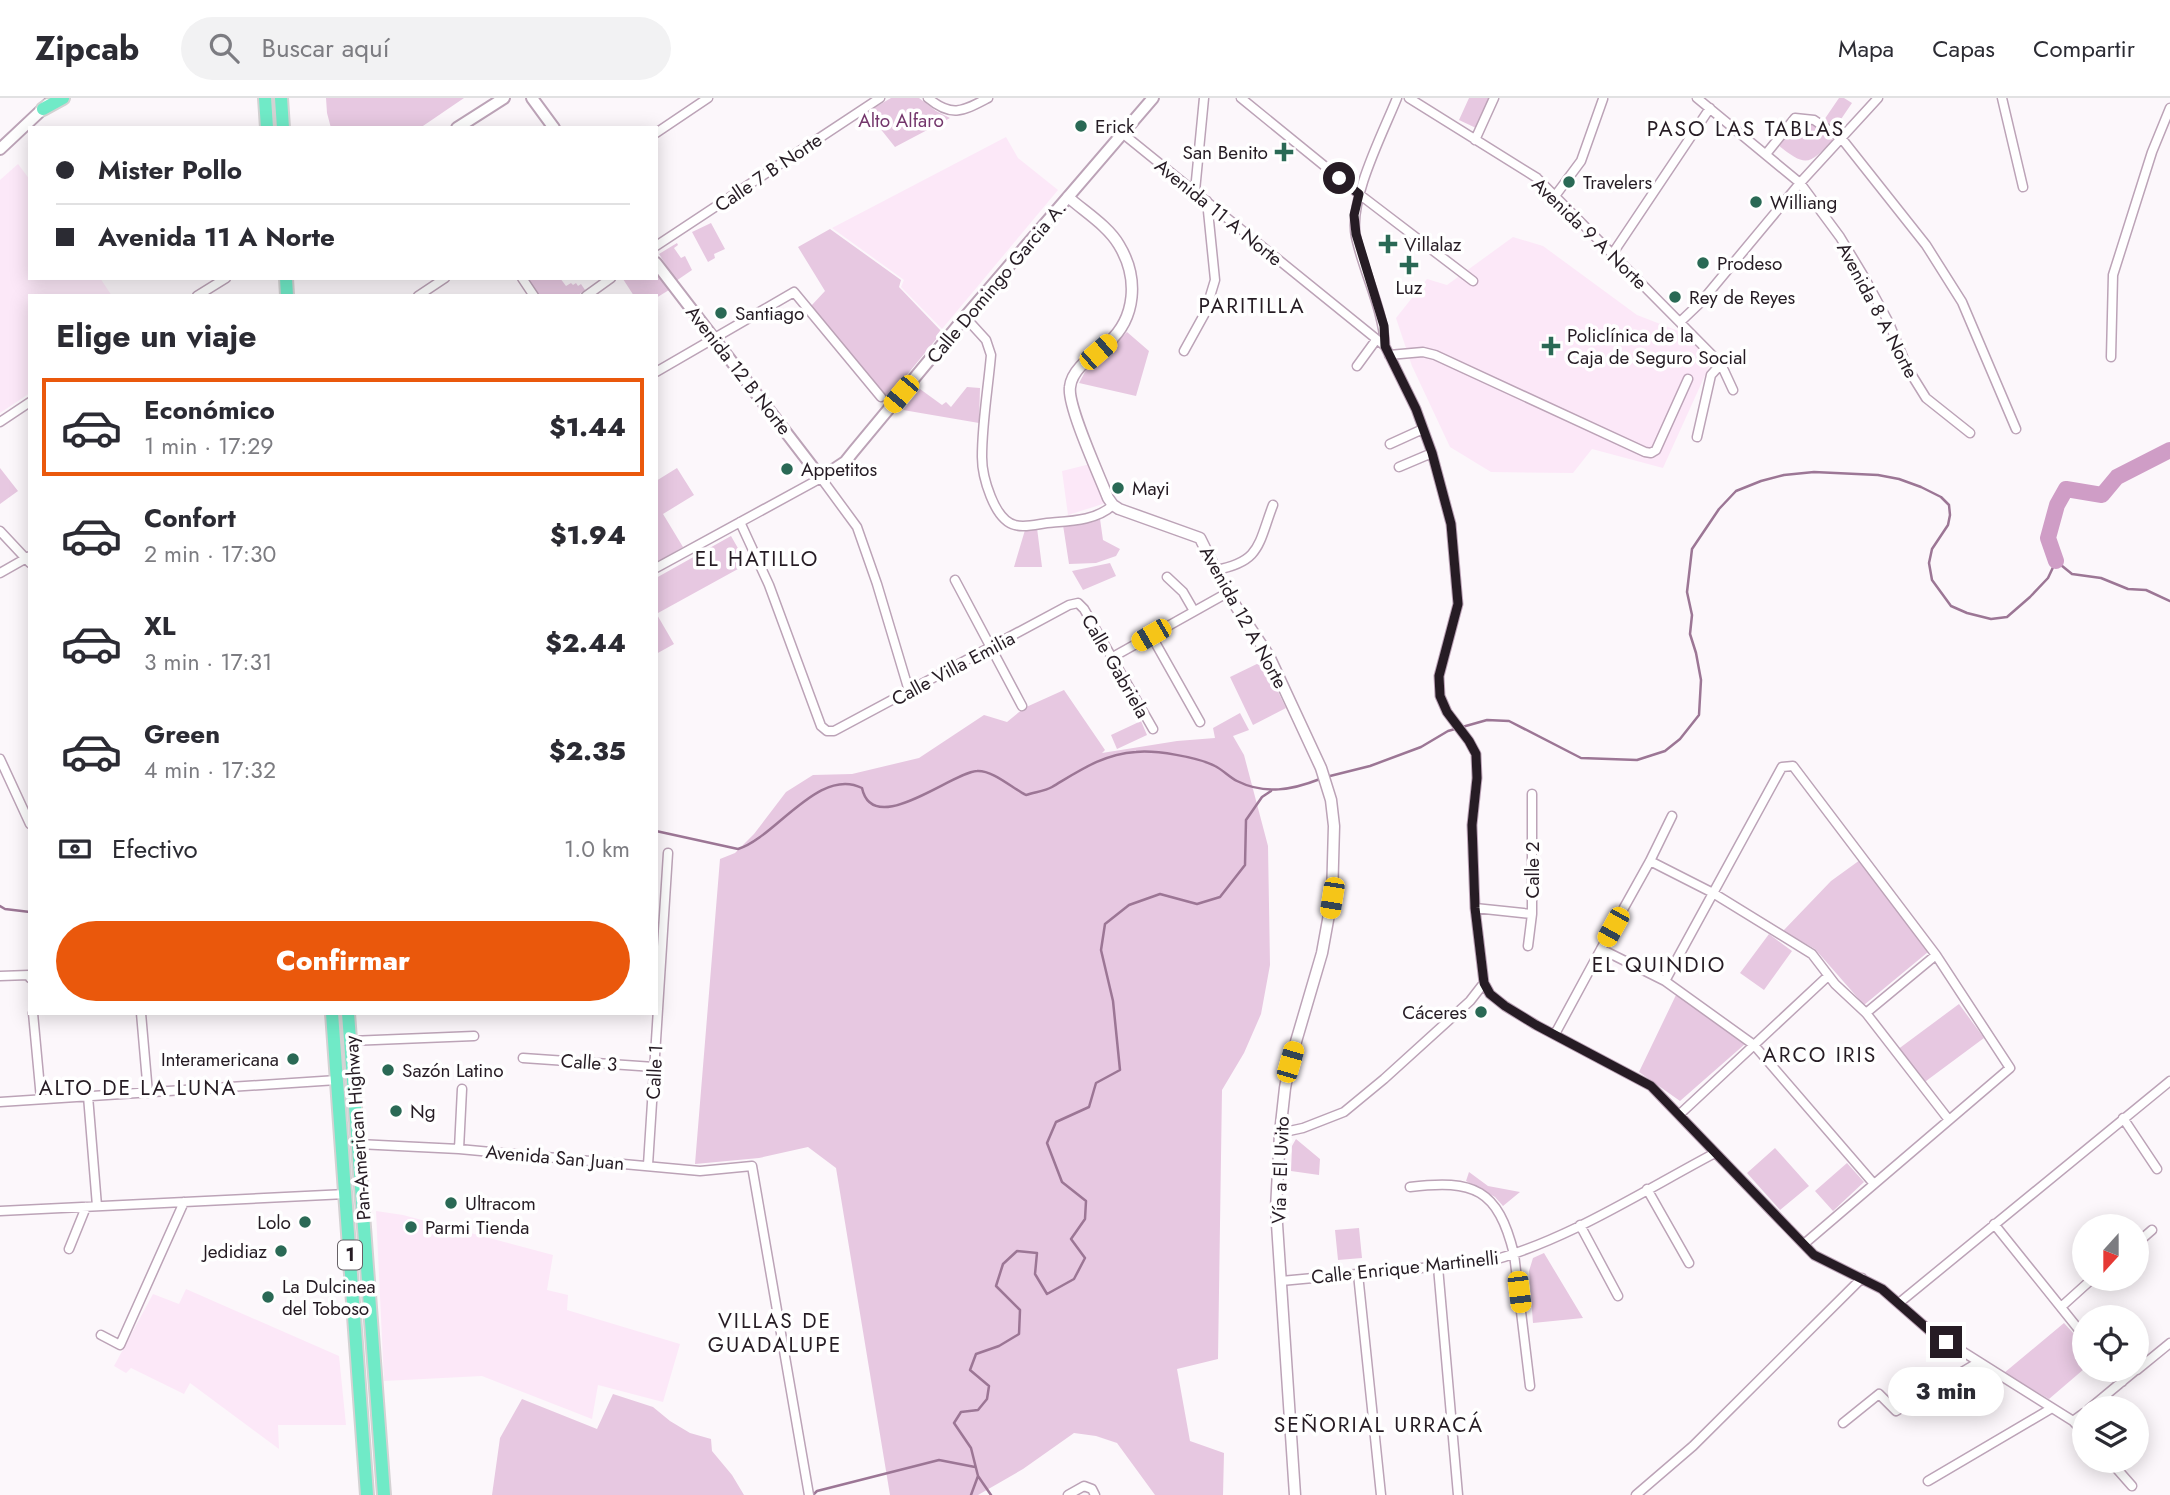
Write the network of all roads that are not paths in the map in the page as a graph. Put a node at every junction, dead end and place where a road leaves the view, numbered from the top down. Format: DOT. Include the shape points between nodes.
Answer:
graph roads {
  1 [pos="63,98"];
  2 [pos="265,98"];
  3 [pos="281,98"];
  4 [pos="503,98"];
  5 [pos="532,98"];
  6 [pos="708,98"];
  7 [pos="880,98"];
  8 [pos="928,98"];
  9 [pos="988,98"];
  10 [pos="1153,98"];
  11 [pos="1204,98"];
  12 [pos="1241,98"];
  13 [pos="1397,98"];
  14 [pos="1409,98"];
  15 [pos="1494,98"];
  16 [pos="1697,98"];
  17 [pos="1878,98"];
  18 [pos="2002,98"];
  19 [pos="1603,99"];
  20 [pos="50,102"];
  21 [pos="1710,107"];
  22 [pos="2170,108"];
  23 [pos="267,126"];
  24 [pos="282,126"];
  25 [pos="460,126"];
  26 [pos="553,126"];
  27 [pos="658,132"];
  28 [pos="1122,133"];
  29 [pos="1842,139"];
  30 [pos="1475,140"];
  31 [pos="0,149"];
  32 [pos="1766,154"];
  33 [pos="1800,183"];
  34 [pos="2023,187"];
  35 [pos="1195,191"];
  36 [pos="1359,194"];
  37 [pos="1555,196"];
  38 [pos="1068,197"];
  39 [pos="1207,201"];
  40 [pos="658,245"];
  41 [pos="1613,253"];
  42 [pos="658,266"];
  43 [pos="223,280"];
  44 [pos="442,280"];
  45 [pos="608,280"];
  46 [pos="1473,281"];
  47 [pos="200,294"];
  48 [pos="421,294"];
  49 [pos="589,294"];
  50 [pos="965,317"];
  51 [pos="1680,322"];
  52 [pos="715,339"];
  53 [pos="1376,340"];
  54 [pos="1385,346"];
  55 [pos="1184,351"];
  56 [pos="1389,355"];
  57 [pos="2112,357"];
  58 [pos="1721,364"];
  59 [pos="1357,366"];
  60 [pos="658,371"];
  61 [pos="1688,379"];
  62 [pos="1733,390"];
  63 [pos="881,397"];
  64 [pos="28,403"];
  65 [pos="0,422"];
  66 [pos="1423,429"];
  67 [pos="2017,429"];
  68 [pos="1970,433"];
  69 [pos="1697,437"];
  70 [pos="1390,444"];
  71 [pos="1432,453"];
  72 [pos="1399,467"];
  73 [pos="821,478"];
  74 [pos="1113,505"];
  75 [pos="1273,505"];
  76 [pos="740,522"];
  77 [pos="0,531"];
  78 [pos="28,559"];
  79 [pos="658,567"];
  80 [pos="1215,570"];
  81 [pos="0,573"];
  82 [pos="1167,577"];
  83 [pos="955,580"];
  84 [pos="1227,593"];
  85 [pos="1078,603"];
  86 [pos="1194,611"];
  87 [pos="1151,635"];
  88 [pos="990,648"];
  89 [pos="1111,658"];
  90 [pos="909,691"];
  91 [pos="1022,706"];
  92 [pos="1200,722"];
  93 [pos="1153,729"];
  94 [pos="0,759"];
  95 [pos="1321,768"];
  96 [pos="1532,794"];
  97 [pos="1672,816"];
  98 [pos="28,820"];
  99 [pos="668,853"];
  100 [pos="1650,861"];
  101 [pos="1713,893"];
  102 [pos="1475,908"];
  103 [pos="1532,914"];
  104 [pos="1528,946"];
  105 [pos="1601,949"];
  106 [pos="1936,955"];
  107 [pos="658,970"];
  108 [pos="28,975"];
  109 [pos="0,976"];
  110 [pos="1828,976"];
  111 [pos="1665,981"];
  112 [pos="1484,983"];
  113 [pos="1866,1013"];
  114 [pos="33,1015"];
  115 [pos="141,1015"];
  116 [pos="332,1015"];
  117 [pos="343,1015"];
  118 [pos="348,1015"];
  119 [pos="656,1015"];
  120 [pos="1555,1034"];
  121 [pos="474,1036"];
  122 [pos="351,1041"];
  123 [pos="1755,1045"];
  124 [pos="523,1058"];
  125 [pos="654,1067"];
  126 [pos="337,1080"];
  127 [pos="2170,1081"];
  128 [pos="462,1089"];
  129 [pos="148,1093"];
  130 [pos="88,1096"];
  131 [pos="41,1100"];
  132 [pos="0,1102"];
  133 [pos="1680,1114"];
  134 [pos="2123,1118"];
  135 [pos="1949,1120"];
  136 [pos="1280,1133"];
  137 [pos="358,1138"];
  138 [pos="459,1149"];
  139 [pos="1715,1153"];
  140 [pos="648,1165"];
  141 [pos="2157,1170"];
  142 [pos="1874,1184"];
  143 [pos="1409,1187"];
  144 [pos="1647,1189"];
  145 [pos="346,1195"];
  146 [pos="184,1202"];
  147 [pos="97,1206"];
  148 [pos="86,1207"];
  149 [pos="0,1211"];
  150 [pos="1994,1224"];
  151 [pos="1580,1225"];
  152 [pos="2152,1230"];
  153 [pos="2149,1233"];
  154 [pos="1804,1244"];
  155 [pos="69,1249"];
  156 [pos="1514,1254"];
  157 [pos="1689,1263"];
  158 [pos="1438,1267"];
  159 [pos="1359,1273"];
  160 [pos="1862,1278"];
  161 [pos="1281,1281"];
  162 [pos="2078,1292"];
  163 [pos="1618,1296"];
  164 [pos="1899,1303"];
  165 [pos="2061,1307"];
  166 [pos="2072,1321"];
  167 [pos="102,1335"];
  168 [pos="2170,1343"];
  169 [pos="2149,1360"];
  170 [pos="1979,1362"];
  171 [pos="2122,1382"];
  172 [pos="1530,1386"];
  173 [pos="2105,1396"];
  174 [pos="2052,1408"];
  175 [pos="2072,1421"];
  176 [pos="1843,1423"];
  177 [pos="2121,1473"];
  178 [pos="1928,1481"];
  179 [pos="2132,1486"];
  180 [pos="809,1493"];
  181 [pos="367,1495"];
  182 [pos="384,1495"];
  183 [pos="1068,1495"];
  184 [pos="1095,1495"];
  185 [pos="1295,1495"];
  186 [pos="1381,1495"];
  187 [pos="1458,1495"];
  188 [pos="1636,1495"];
  1 -- 20 [label="highway"];
  2 -- 23 [label="highway"];
  3 -- 24 [label="highway"];
  4 -- 25 [label="main road"];
  5 -- 26 [label="main road"];
  6 -- 27 [label="street"];
  7 -- 40 [label="street, Calle 7 B Norte"];
  8 -- 9 [label="street" via="947,111 967,109"];
  10 -- 28 [label="main road, Calle Domingo Garcia A."];
  11 -- 35 [label="street"];
  12 -- 36 [label="street"];
  13 -- 36 [label="street"];
  14 -- 30 [label="street, Avenida 9 A Norte"];
  15 -- 30 [label="street"];
  16 -- 21 [label="street, Avenida 8 A Norte"];
  17 -- 29 [label="street"];
  18 -- 34 [label="street"];
  19 -- 37 [label="street" via="1581,162"];
  20 -- 31 [label="main road"];
  21 -- 32 [label="street, Avenida 8 A Norte"];
  21 -- 41 [label="street"];
  22 -- 57 [label="street" via="2113,275"];
  28 -- 35 [label="street, Avenida 11 A Norte"];
  28 -- 38 [label="main road, Calle Domingo Garcia A."];
  29 -- 32 [label="street" via="1814,120 1795,118"];
  29 -- 33 [label="street"];
  29 -- 67 [label="street" via="1926,244 1962,302"];
  30 -- 37 [label="street, Avenida 9 A Norte" via="1537,178"];
  32 -- 33 [label="street, Avenida 8 A Norte"];
  33 -- 51 [label="street"];
  33 -- 68 [label="street, Avenida 8 A Norte" via="1863,275 1926,398"];
  35 -- 39 [label="street, Avenida 11 A Norte"];
  36 -- 46 [label="street"];
  36 -- 54 [label="street" via="1356,234 1384,326"];
  37 -- 41 [label="street, Avenida 9 A Norte"];
  38 -- 50 [label="main road, Calle Domingo Garcia A."];
  38 -- 74 [label="street" via="1119,245 1130,280 1131,311 1124,325 1084,363 1070,384 1072,404"];
  39 -- 53 [label="street, Avenida 11 A Norte"];
  39 -- 55 [label="street" via="1214,280 1205,313"];
  41 -- 51 [label="street, Avenida 9 A Norte"];
  42 -- 52 [label="main road, Avenida 12 B Norte"];
  43 -- 47 [label="street"];
  44 -- 48 [label="street"];
  45 -- 49 [label="street"];
  50 -- 73 [label="main road, Calle Domingo Garcia A." via="845,462"];
  50 -- 74 [label="street" via="986,340 991,355 982,459 1001,516 1014,525 1027,525 1080,519"];
  51 -- 58 [label="street, Avenida 9 A Norte"];
  52 -- 60 [label="street"];
  52 -- 63 [label="street" via="794,292"];
  52 -- 73 [label="main road, Avenida 12 B Norte"];
  53 -- 54 [label="street, Avenida 11 A Norte"];
  53 -- 59 [label="street"];
  54 -- 56 [label="street"];
  56 -- 61 [label="street" via="1435,355 1646,452 1656,450"];
  56 -- 66 [label="street"];
  58 -- 62 [label="street, Avenida 9 A Norte"];
  58 -- 69 [label="street" via="1711,375"];
  64 -- 65 [label="street"];
  66 -- 70 [label="street"];
  66 -- 71 [label="street"];
  71 -- 72 [label="street"];
  71 -- 102 [label="street" via="1451,524 1458,604 1439,676 1440,696 1476,754 1472,825"];
  73 -- 76 [label="street, Calle Domingo Garcia A."];
  73 -- 90 [label="street" via="857,527"];
  74 -- 80 [label="street, Avenida 12 A Norte" via="1200,538"];
  75 -- 80 [label="street" via="1255,553 1233,567"];
  76 -- 79 [label="street, Calle Domingo Garcia A."];
  76 -- 90 [label="street, Calle Villa Emilia" via="821,726 834,731"];
  77 -- 78 [label="street"];
  78 -- 81 [label="street"];
  80 -- 84 [label="street, Avenida 12 A Norte"];
  82 -- 86 [label="street"];
  83 -- 88 [label="street"];
  84 -- 86 [label="street"];
  84 -- 95 [label="street, Avenida 12 A Norte" via="1269,656"];
  85 -- 88 [label="street, Calle Villa Emilia"];
  85 -- 89 [label="street, Calle Gabriela"];
  86 -- 87 [label="street"];
  87 -- 89 [label="street"];
  87 -- 92 [label="street"];
  88 -- 90 [label="street, Calle Villa Emilia"];
  88 -- 91 [label="street"];
  89 -- 93 [label="street, Calle Gabriela"];
  94 -- 98 [label="street"];
  95 -- 136 [label="street, Vía a El Uvito" via="1334,826 1332,898 1322,953 1288,1069"];
  96 -- 103 [label="street, Calle 2"];
  97 -- 100 [label="street"];
  99 -- 107 [label="street, Calle 1"];
  100 -- 101 [label="street"];
  100 -- 105 [label="street"];
  101 -- 106 [label="street" via="1782,767 1793,766"];
  101 -- 110 [label="street" via="1812,954"];
  101 -- 111 [label="street"];
  102 -- 103 [label="street"];
  102 -- 112 [label="street"];
  103 -- 104 [label="street, Calle 2"];
  105 -- 111 [label="street"];
  105 -- 120 [label="street"];
  106 -- 113 [label="street"];
  106 -- 135 [label="street" via="2010,1068"];
  108 -- 109 [label="street"];
  110 -- 113 [label="street"];
  110 -- 123 [label="street"];
  111 -- 123 [label="street"];
  112 -- 120 [label="street" via="1505,1006"];
  112 -- 136 [label="street" via="1470,1001 1344,1112"];
  113 -- 135 [label="street"];
  114 -- 131 [label="street"];
  115 -- 129 [label="street"];
  116 -- 126 [label="highway, Pan-American Highway / 1"];
  117 -- 126 [label="highway" via="345,1067"];
  118 -- 122 [label="highway, Pan-American Highway / 1"];
  119 -- 125 [label="street, Calle 1"];
  120 -- 133 [label="street" via="1651,1086"];
  121 -- 122 [label="street"];
  122 -- 137 [label="highway, Pan-American Highway / 1"];
  123 -- 133 [label="street"];
  123 -- 142 [label="street"];
  124 -- 125 [label="street, Calle 3"];
  125 -- 140 [label="street, Calle 1"];
  126 -- 129 [label="street"];
  126 -- 137 [label="highway" via="347,1092"];
  126 -- 145 [label="highway, Pan-American Highway / 1"];
  127 -- 134 [label="street"];
  128 -- 138 [label="street"];
  129 -- 130 [label="street"];
  130 -- 131 [label="street"];
  130 -- 147 [label="street"];
  131 -- 132 [label="street"];
  133 -- 139 [label="street"];
  134 -- 141 [label="street"];
  134 -- 150 [label="street"];
  135 -- 142 [label="street"];
  136 -- 161 [label="street, Vía a El Uvito" via="1276,1209"];
  137 -- 138 [label="street, Avenida San Juan"];
  137 -- 182 [label="highway, Pan-American Highway / 1"];
  138 -- 140 [label="street, Avenida San Juan"];
  139 -- 144 [label="street, Calle Enrique Martinelli"];
  139 -- 154 [label="street"];
  140 -- 180 [label="street, Avenida San Juan" via="700,1171 752,1166"];
  142 -- 154 [label="street"];
  143 -- 156 [label="street" via="1465,1186 1480,1193 1492,1201"];
  144 -- 151 [label="street, Calle Enrique Martinelli"];
  144 -- 157 [label="street"];
  145 -- 146 [label="street"];
  145 -- 181 [label="highway, Pan-American Highway / 1"];
  146 -- 147 [label="street"];
  146 -- 167 [label="street" via="120,1345"];
  147 -- 148 [label="street"];
  148 -- 149 [label="street"];
  148 -- 155 [label="street"];
  150 -- 164 [label="street"];
  150 -- 165 [label="street"];
  151 -- 156 [label="street, Calle Enrique Martinelli"];
  151 -- 163 [label="street"];
  152 -- 153 [label="street"];
  154 -- 160 [label="street" via="1814,1255"];
  156 -- 158 [label="street, Calle Enrique Martinelli"];
  156 -- 172 [label="street"];
  158 -- 159 [label="street, Calle Enrique Martinelli"];
  158 -- 187 [label="street"];
  159 -- 161 [label="street, Calle Enrique Martinelli"];
  159 -- 186 [label="street"];
  160 -- 164 [label="street"];
  160 -- 188 [label="street" via="1693,1446"];
  161 -- 185 [label="street, Vía a El Uvito"];
  162 -- 165 [label="street"];
  164 -- 170 [label="street" via="1930,1331"];
  165 -- 166 [label="street"];
  168 -- 169 [label="street"];
  170 -- 174 [label="street"];
  170 -- 176 [label="street" via="1896,1411 1879,1394"];
  171 -- 173 [label="street"];
  174 -- 175 [label="street"];
  174 -- 178 [label="street"];
  177 -- 179 [label="street"];
  183 -- 184 [label="street" via="1084,1486"];
}
